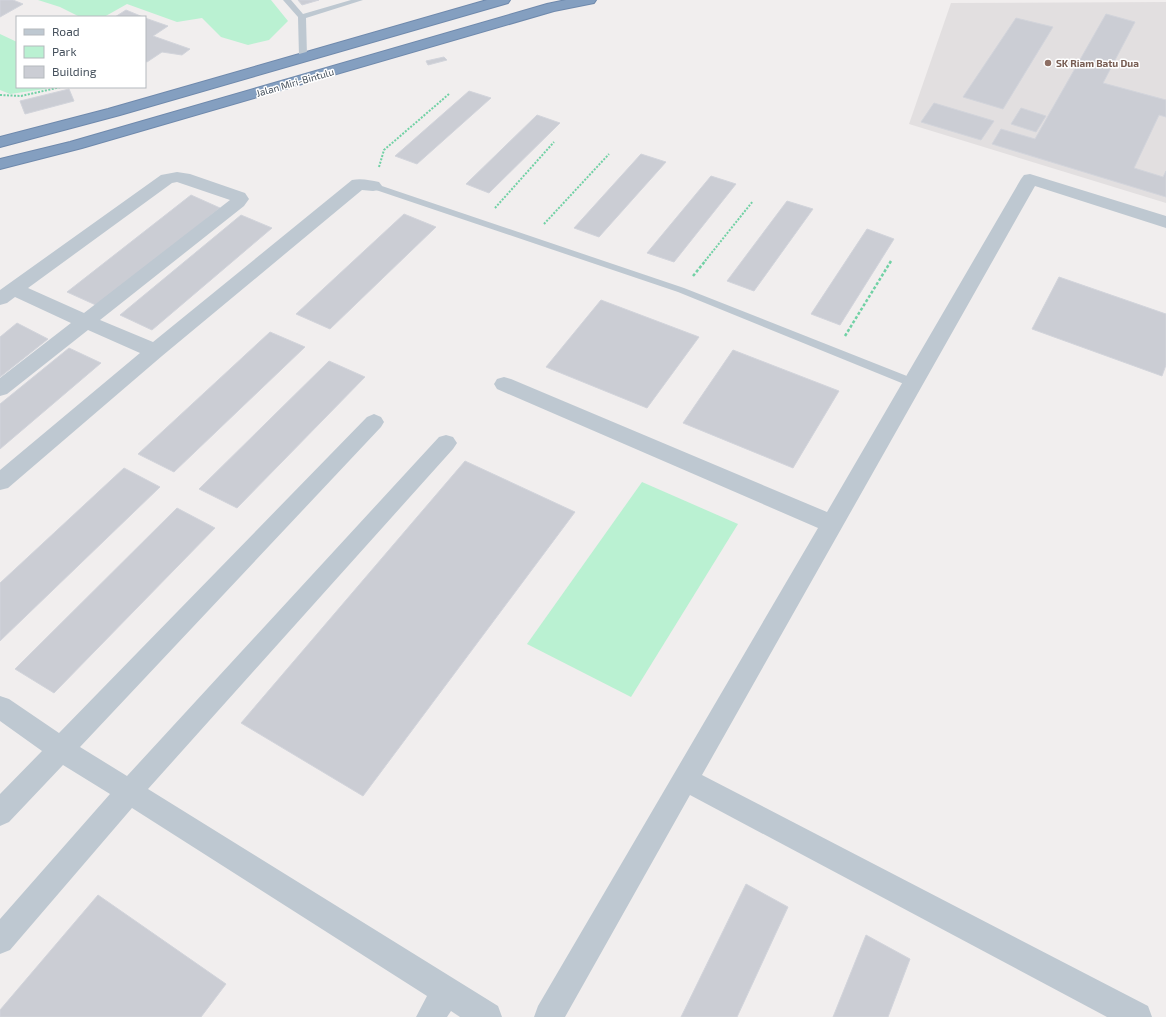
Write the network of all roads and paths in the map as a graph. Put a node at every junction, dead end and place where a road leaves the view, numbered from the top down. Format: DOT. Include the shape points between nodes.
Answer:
graph roads {
  1 [pos="287,0"];
  2 [pos="359,0"];
  3 [pos="503,0"];
  4 [pos="590,0"];
  5 [pos="302,17"];
  6 [pos="303,56"];
  7 [pos="58,88"];
  8 [pos="449,94"];
  9 [pos="0,95"];
  10 [pos="0,142"];
  11 [pos="554,142"];
  12 [pos="609,154"];
  13 [pos="0,164"];
  14 [pos="373,186"];
  15 [pos="753,201"];
  16 [pos="1166,222"];
  17 [pos="482,223"];
  18 [pos="530,239"];
  19 [pos="891,261"];
  20 [pos="681,290"];
  21 [pos="7,294"];
  22 [pos="84,321"];
  23 [pos="155,351"];
  24 [pos="836,352"];
  25 [pos="913,383"];
  26 [pos="504,384"];
  27 [pos="0,389"];
  28 [pos="374,422"];
  29 [pos="446,444"];
  30 [pos="0,482"];
  31 [pos="832,524"];
  32 [pos="0,707"];
  33 [pos="62,749"];
  34 [pos="685,779"];
  35 [pos="129,792"];
  36 [pos="0,814"];
  37 [pos="0,940"];
  38 [pos="446,991"];
  39 [pos="431,1017"];
  40 [pos="487,1017"];
  41 [pos="548,1017"];
  42 [pos="1138,1017"];
  1 -- 5 [label="lane"];
  2 -- 5 [label="lane"];
  3 -- 6 [label="highway, Jalan Miri-Bintulu"];
  4 -- 13 [label="highway, Jalan Miri-Bintulu" via="552,7 76,146"];
  5 -- 6 [label="lane"];
  6 -- 10 [label="highway, Jalan Miri-Bintulu" via="114,112"];
  7 -- 9 [label="path" via="7,98"];
  8 -- 14 [label="path" via="384,150"];
  11 -- 17 [label="path"];
  12 -- 18 [label="path"];
  14 -- 17 [label="lane"];
  14 -- 23 [label="street" via="358,184"];
  15 -- 20 [label="path"];
  16 -- 25 [label="street" via="1030,179"];
  17 -- 18 [label="lane"];
  18 -- 20 [label="lane"];
  19 -- 24 [label="path"];
  20 -- 24 [label="lane"];
  21 -- 22 [label="street"];
  21 -- 22 [label="street" via="167,179 184,178 239,197 238,202"];
  22 -- 23 [label="street"];
  22 -- 27 [label="street"];
  23 -- 30 [label="street"];
  24 -- 25 [label="lane"];
  25 -- 31 [label="street"];
  26 -- 31 [label="street"];
  28 -- 33 [label="street"];
  29 -- 35 [label="street"];
  31 -- 34 [label="street"];
  32 -- 33 [label="street"];
  33 -- 35 [label="street"];
  33 -- 36 [label="street"];
  34 -- 41 [label="street"];
  34 -- 42 [label="street"];
  35 -- 37 [label="street"];
  35 -- 38 [label="street"];
  38 -- 39 [label="street"];
  38 -- 40 [label="street"];
}
